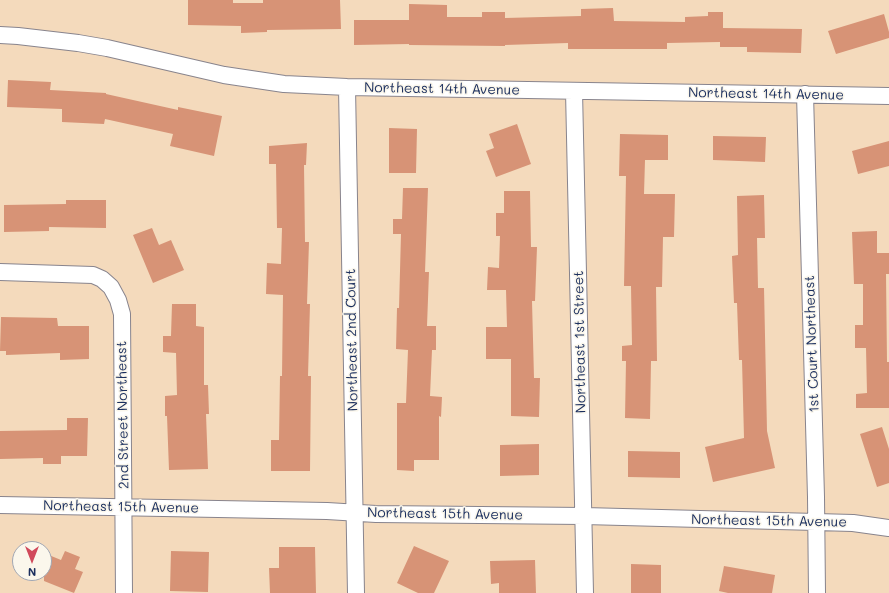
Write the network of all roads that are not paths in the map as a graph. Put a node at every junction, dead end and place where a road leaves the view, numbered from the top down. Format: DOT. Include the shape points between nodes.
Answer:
graph roads {
  1 [pos="0,35"];
  2 [pos="347,87"];
  3 [pos="574,91"];
  4 [pos="806,94"];
  5 [pos="889,96"];
  6 [pos="0,272"];
  7 [pos="0,505"];
  8 [pos="124,508"];
  9 [pos="355,512"];
  10 [pos="584,516"];
  11 [pos="816,522"];
  12 [pos="889,528"];
  13 [pos="124,593"];
  14 [pos="356,593"];
  15 [pos="585,593"];
  16 [pos="817,593"];
  1 -- 2 [label="street, Northeast 14th Avenue" via="85,44 277,83"];
  2 -- 3 [label="street, Northeast 14th Avenue"];
  2 -- 9 [label="street, Northeast 2nd Court"];
  3 -- 4 [label="street, Northeast 14th Avenue"];
  3 -- 10 [label="street, Northeast 1st Street"];
  4 -- 5 [label="street, Northeast 14th Avenue"];
  4 -- 11 [label="street, 1st Court Northeast"];
  6 -- 8 [label="street, 2nd Street Northeast" via="93,275 111,287 118,300 122,314"];
  7 -- 8 [label="street, Northeast 15th Avenue"];
  8 -- 9 [label="street, Northeast 15th Avenue"];
  8 -- 13 [label="street, 2nd Street Northeast"];
  9 -- 10 [label="street, Northeast 15th Avenue"];
  9 -- 14 [label="street, Northeast 2nd Court"];
  10 -- 11 [label="street, Northeast 15th Avenue"];
  10 -- 15 [label="street, Northeast 1st Street"];
  11 -- 12 [label="street, Northeast 15th Avenue" via="853,523"];
  11 -- 16 [label="street, 1st Court Northeast"];
}
